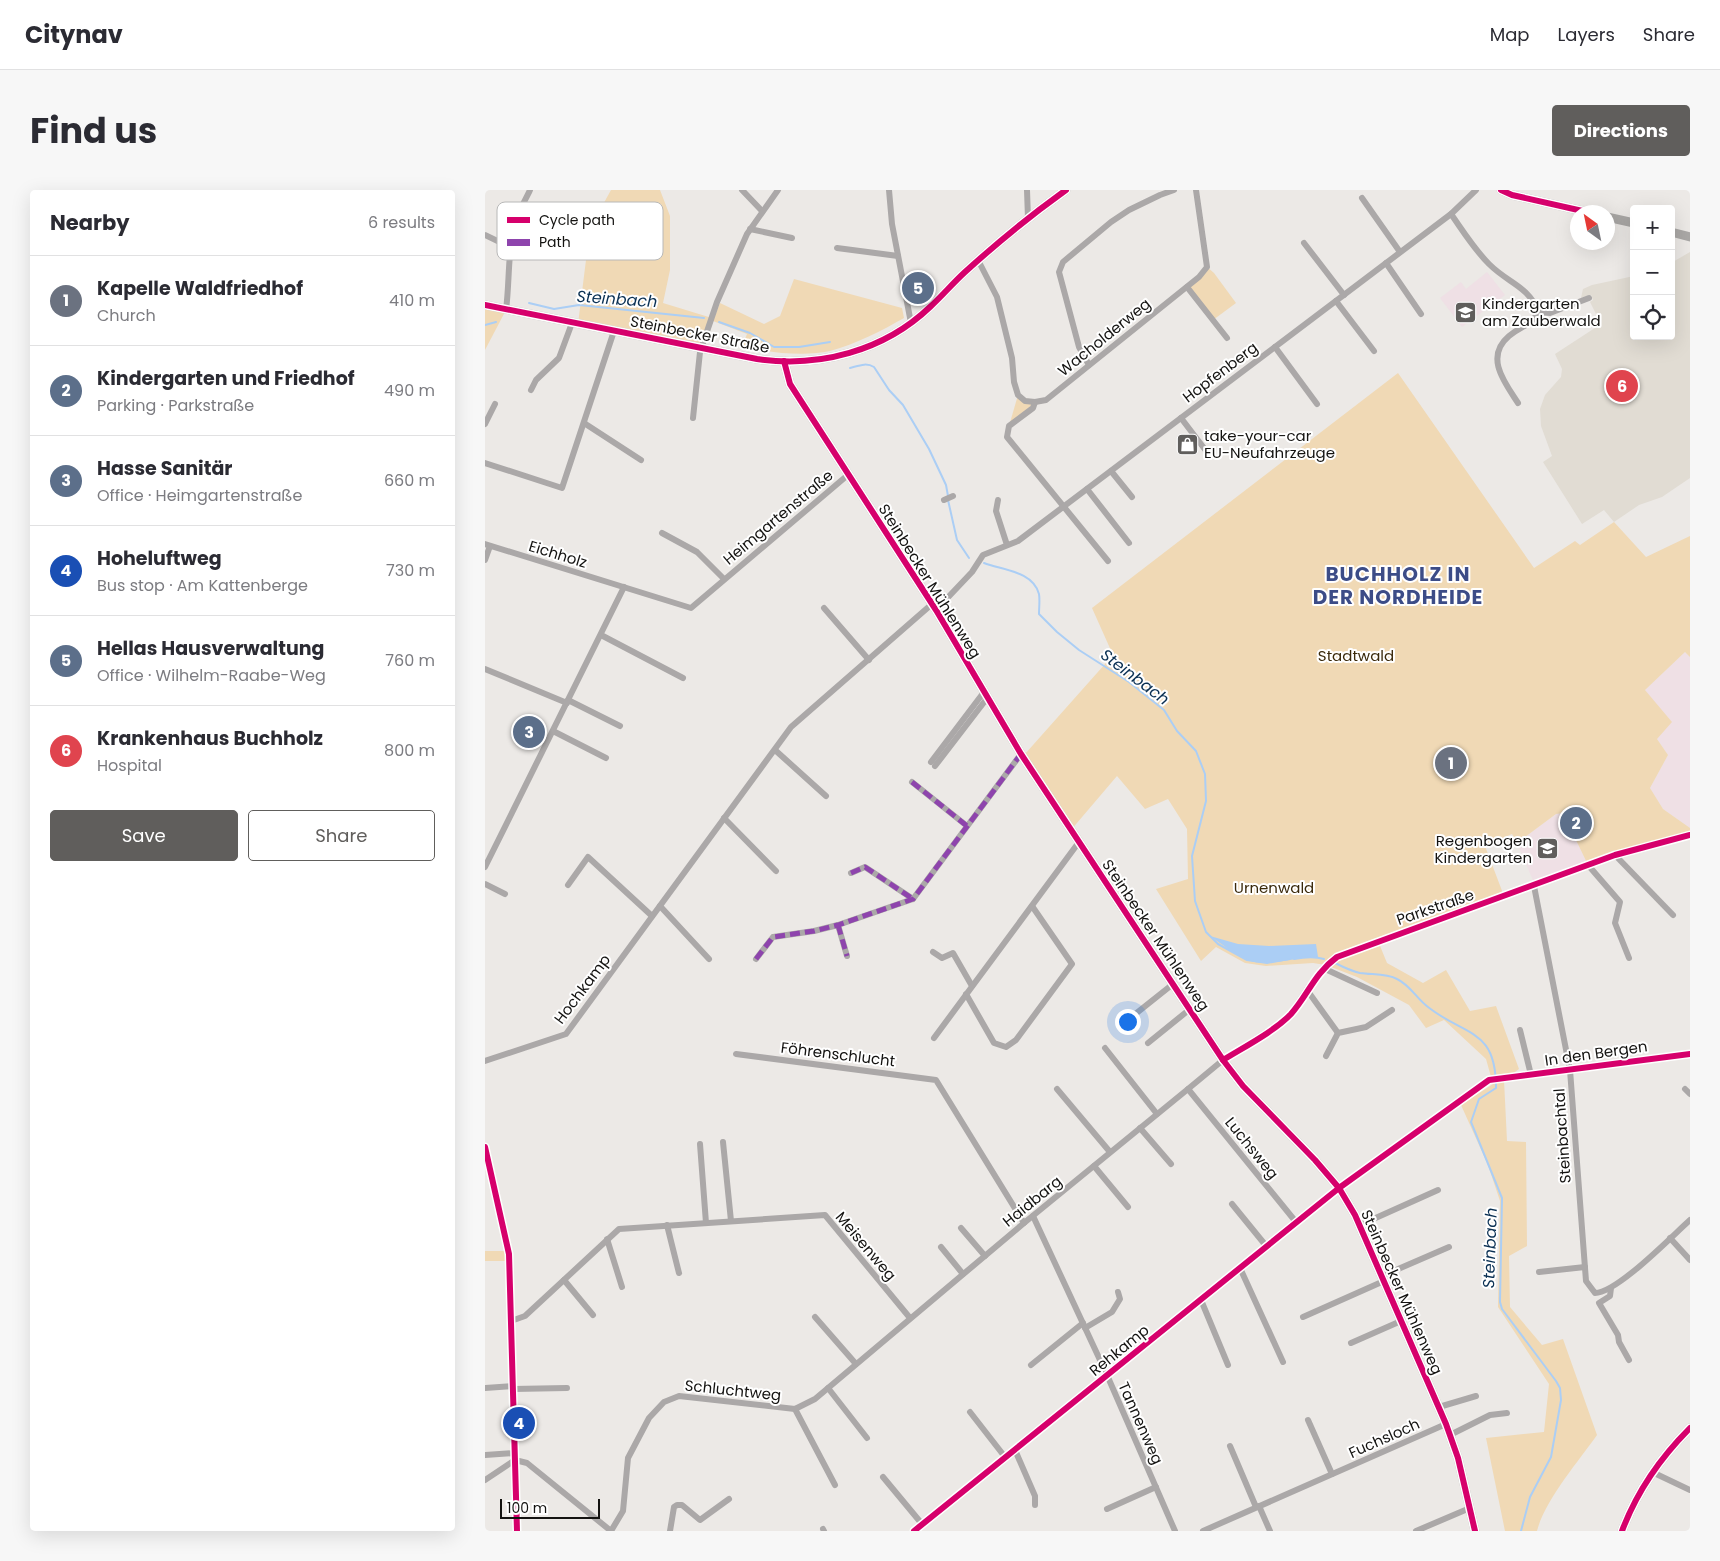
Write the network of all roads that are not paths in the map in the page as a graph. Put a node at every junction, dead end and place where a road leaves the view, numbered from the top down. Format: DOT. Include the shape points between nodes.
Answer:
graph roads {
  1 [pos="531,190"];
  2 [pos="742,190"];
  3 [pos="778,190"];
  4 [pos="889,190"];
  5 [pos="1027,190"];
  6 [pos="1066,190"];
  7 [pos="1175,190"];
  8 [pos="1196,190"];
  9 [pos="1476,190"];
  10 [pos="1501,190"];
  11 [pos="1362,198"];
  12 [pos="525,202"];
  13 [pos="1570,208"];
  14 [pos="762,211"];
  15 [pos="1451,214"];
  16 [pos="1028,219"];
  17 [pos="1615,219"];
  18 [pos="1630,222"];
  19 [pos="750,229"];
  20 [pos="1675,233"];
  21 [pos="485,235"];
  22 [pos="1690,237"];
  23 [pos="792,238"];
  24 [pos="497,241"];
  25 [pos="1304,243"];
  26 [pos="837,248"];
  27 [pos="1400,252"];
  28 [pos="898,256"];
  29 [pos="510,260"];
  30 [pos="978,260"];
  31 [pos="1386,263"];
  32 [pos="1187,287"];
  33 [pos="1344,295"];
  34 [pos="1589,298"];
  35 [pos="1336,301"];
  36 [pos="485,305"];
  37 [pos="505,310"];
  38 [pos="1539,312"];
  39 [pos="1421,314"];
  40 [pos="571,323"];
  41 [pos="911,323"];
  42 [pos="614,331"];
  43 [pos="1227,338"];
  44 [pos="1275,347"];
  45 [pos="701,348"];
  46 [pos="1374,351"];
  47 [pos="784,362"];
  48 [pos="1089,365"];
  49 [pos="531,390"];
  50 [pos="1035,402"];
  51 [pos="1518,402"];
  52 [pos="495,404"];
  53 [pos="1317,404"];
  54 [pos="693,418"];
  55 [pos="1181,418"];
  56 [pos="584,423"];
  57 [pos="485,424"];
  58 [pos="1210,456"];
  59 [pos="641,460"];
  60 [pos="485,463"];
  61 [pos="1111,470"];
  62 [pos="849,474"];
  63 [pos="1087,489"];
  64 [pos="953,496"];
  65 [pos="1132,497"];
  66 [pos="944,500"];
  67 [pos="998,500"];
  68 [pos="1064,506"];
  69 [pos="662,533"];
  70 [pos="1129,544"];
  71 [pos="488,545"];
  72 [pos="1007,545"];
  73 [pos="485,560"];
  74 [pos="1107,561"];
  75 [pos="724,579"];
  76 [pos="624,587"];
  77 [pos="934,607"];
  78 [pos="824,608"];
  79 [pos="601,635"];
  80 [pos="869,660"];
  81 [pos="485,669"];
  82 [pos="683,678"];
  83 [pos="986,694"];
  84 [pos="567,702"];
  85 [pos="621,726"];
  86 [pos="553,731"];
  87 [pos="775,750"];
  88 [pos="1021,754"];
  89 [pos="606,758"];
  90 [pos="933,764"];
  91 [pos="912,782"];
  92 [pos="825,796"];
  93 [pos="725,818"];
  94 [pos="967,826"];
  95 [pos="1690,835"];
  96 [pos="1079,842"];
  97 [pos="1615,855"];
  98 [pos="1588,865"];
  99 [pos="485,867"];
  100 [pos="776,871"];
  101 [pos="851,873"];
  102 [pos="485,884"];
  103 [pos="568,885"];
  104 [pos="1534,886"];
  105 [pos="505,894"];
  106 [pos="913,899"];
  107 [pos="660,906"];
  108 [pos="1032,906"];
  109 [pos="1673,915"];
  110 [pos="652,916"];
  111 [pos="838,925"];
  112 [pos="933,952"];
  113 [pos="847,956"];
  114 [pos="709,958"];
  115 [pos="1629,958"];
  116 [pos="757,959"];
  117 [pos="1323,968"];
  118 [pos="1173,984"];
  119 [pos="972,986"];
  120 [pos="1307,990"];
  121 [pos="1377,993"];
  122 [pos="966,994"];
  123 [pos="1189,1009"];
  124 [pos="1392,1010"];
  125 [pos="1124,1023"];
  126 [pos="1520,1030"];
  127 [pos="1338,1033"];
  128 [pos="933,1038"];
  129 [pos="1148,1043"];
  130 [pos="1105,1048"];
  131 [pos="736,1054"];
  132 [pos="1690,1054"];
  133 [pos="1325,1056"];
  134 [pos="1223,1060"];
  135 [pos="485,1061"];
  136 [pos="1570,1070"];
  137 [pos="1531,1075"];
  138 [pos="1506,1078"];
  139 [pos="1489,1080"];
  140 [pos="1057,1089"];
  141 [pos="1188,1089"];
  142 [pos="1157,1114"];
  143 [pos="1140,1128"];
  144 [pos="723,1142"];
  145 [pos="700,1144"];
  146 [pos="485,1148"];
  147 [pos="1110,1152"];
  148 [pos="1171,1164"];
  149 [pos="1094,1166"];
  150 [pos="1339,1188"];
  151 [pos="1438,1190"];
  152 [pos="1232,1204"];
  153 [pos="1128,1207"];
  154 [pos="1033,1216"];
  155 [pos="1690,1220"];
  156 [pos="731,1221"];
  157 [pos="1297,1222"];
  158 [pos="706,1223"];
  159 [pos="1024,1224"];
  160 [pos="1359,1225"];
  161 [pos="667,1226"];
  162 [pos="961,1228"];
  163 [pos="1670,1238"];
  164 [pos="607,1239"];
  165 [pos="941,1247"];
  166 [pos="1267,1247"];
  167 [pos="1449,1247"];
  168 [pos="985,1256"];
  169 [pos="1690,1260"];
  170 [pos="1585,1267"];
  171 [pos="1240,1268"];
  172 [pos="1539,1272"];
  173 [pos="679,1273"];
  174 [pos="963,1274"];
  175 [pos="1383,1279"];
  176 [pos="564,1280"];
  177 [pos="622,1287"];
  178 [pos="1611,1288"];
  179 [pos="1119,1292"];
  180 [pos="1201,1300"];
  181 [pos="593,1315"];
  182 [pos="815,1317"];
  183 [pos="1303,1317"];
  184 [pos="910,1318"];
  185 [pos="511,1321"];
  186 [pos="1401,1321"];
  187 [pos="1084,1325"];
  188 [pos="1351,1343"];
  189 [pos="1629,1360"];
  190 [pos="1283,1362"];
  191 [pos="856,1364"];
  192 [pos="1031,1365"];
  193 [pos="1228,1365"];
  194 [pos="1107,1376"];
  195 [pos="485,1388"];
  196 [pos="513,1388"];
  197 [pos="567,1388"];
  198 [pos="828,1388"];
  199 [pos="1476,1396"];
  200 [pos="815,1399"];
  201 [pos="1439,1406"];
  202 [pos="795,1409"];
  203 [pos="970,1412"];
  204 [pos="1507,1413"];
  205 [pos="1309,1420"];
  206 [pos="1447,1424"];
  207 [pos="1690,1428"];
  208 [pos="1450,1435"];
  209 [pos="867,1438"];
  210 [pos="1230,1446"];
  211 [pos="1015,1450"];
  212 [pos="485,1455"];
  213 [pos="515,1457"];
  214 [pos="1005,1457"];
  215 [pos="1653,1472"];
  216 [pos="1332,1474"];
  217 [pos="883,1477"];
  218 [pos="485,1480"];
  219 [pos="835,1485"];
  220 [pos="1156,1487"];
  221 [pos="1690,1490"];
  222 [pos="729,1500"];
  223 [pos="1035,1506"];
  224 [pos="1258,1507"];
  225 [pos="1470,1508"];
  226 [pos="1107,1509"];
  227 [pos="922,1524"];
  228 [pos="517,1531"];
  229 [pos="611,1531"];
  230 [pos="669,1531"];
  231 [pos="913,1531"];
  232 [pos="1175,1531"];
  233 [pos="1203,1531"];
  234 [pos="1270,1531"];
  235 [pos="1416,1531"];
  236 [pos="1475,1531"];
  237 [pos="1622,1531"];
  1 -- 12 [label="street"];
  2 -- 14 [label="street"];
  3 -- 14 [label="street"];
  4 -- 28 [label="street"];
  5 -- 16 [label="street"];
  6 -- 16 [label="street, Steinbecker Straße"];
  7 -- 48 [label="street" via="1129,210 1063,262 1059,272 1079,348"];
  8 -- 32 [label="street, Wacholderweg" via="1207,267"];
  9 -- 15 [label="street, Hopfenberg"];
  10 -- 13 [label="street"];
  11 -- 27 [label="street"];
  14 -- 19 [label="street"];
  15 -- 27 [label="street, Hopfenberg"];
  15 -- 38 [label="street" via="1488,263 1524,289"];
  16 -- 30 [label="street, Steinbecker Straße"];
  17 -- 18 [label="street"];
  19 -- 23 [label="street"];
  19 -- 45 [label="street" via="717,302"];
  20 -- 22 [label="street"];
  21 -- 24 [label="street"];
  25 -- 33 [label="street"];
  26 -- 28 [label="street"];
  27 -- 31 [label="street, Hopfenberg"];
  28 -- 41 [label="street"];
  29 -- 37 [label="street"];
  30 -- 41 [label="street, Steinbecker Straße"];
  30 -- 50 [label="street" via="997,297 1018,395"];
  31 -- 33 [label="street, Hopfenberg"];
  31 -- 39 [label="street"];
  32 -- 43 [label="street"];
  32 -- 48 [label="street, Wacholderweg"];
  33 -- 35 [label="street, Hopfenberg"];
  34 -- 38 [label="street" via="1550,313"];
  35 -- 44 [label="street, Hopfenberg"];
  35 -- 46 [label="street"];
  36 -- 37 [label="street, Steinbecker Straße"];
  37 -- 40 [label="street, Steinbecker Straße"];
  38 -- 51 [label="street" via="1532,323 1507,338 1497,360 1503,381"];
  40 -- 42 [label="street, Steinbecker Straße"];
  40 -- 49 [label="street" via="559,358 536,380"];
  41 -- 47 [label="street, Steinbecker Straße" via="863,349 834,357"];
  42 -- 45 [label="street, Steinbecker Straße"];
  42 -- 56 [label="street"];
  44 -- 53 [label="street, Hopfenberg"];
  44 -- 55 [label="street, Hopfenberg"];
  45 -- 47 [label="street, Steinbecker Straße"];
  45 -- 54 [label="street, Steinbecker Straße"];
  47 -- 62 [label="street, Steinbecker Mühlenweg" via="790,384"];
  48 -- 50 [label="street, Wacholderweg" via="1047,400"];
  50 -- 68 [label="street, Wacholderweg" via="1033,408 1009,426 1007,437"];
  52 -- 57 [label="street"];
  55 -- 58 [label="street, Hopfenberg"];
  55 -- 61 [label="street, Hopfenberg"];
  56 -- 59 [label="street"];
  56 -- 60 [label="street" via="562,488"];
  61 -- 63 [label="street, Hopfenberg"];
  61 -- 65 [label="street"];
  62 -- 75 [label="street, Heimgartenstraße"];
  62 -- 77 [label="street, Steinbecker Mühlenweg"];
  63 -- 68 [label="street, Hopfenberg"];
  63 -- 70 [label="street"];
  64 -- 66 [label="street"];
  67 -- 72 [label="street" via="996,511"];
  68 -- 72 [label="street, Hopfenberg" via="1018,541"];
  68 -- 74 [label="street"];
  69 -- 75 [label="street, Heimgartenstraße" via="697,552"];
  71 -- 73 [label="street"];
  71 -- 76 [label="street, Eichholz"];
  72 -- 77 [label="street, Hopfenberg" via="983,554 973,572"];
  75 -- 76 [label="street, Heimgartenstraße" via="691,608"];
  76 -- 79 [label="street"];
  77 -- 80 [label="street, Hochkamp"];
  77 -- 83 [label="street, Steinbecker Mühlenweg"];
  78 -- 80 [label="street"];
  79 -- 82 [label="street"];
  79 -- 84 [label="street"];
  80 -- 87 [label="street, Hochkamp" via="791,727"];
  81 -- 84 [label="street"];
  83 -- 88 [label="street, Steinbecker Mühlenweg"];
  83 -- 90 [label="street"];
  84 -- 85 [label="street"];
  84 -- 86 [label="street"];
  86 -- 89 [label="street"];
  86 -- 99 [label="street"];
  87 -- 92 [label="street"];
  87 -- 93 [label="street, Hochkamp"];
  88 -- 94 [label="street"];
  88 -- 96 [label="street, Steinbecker Mühlenweg"];
  91 -- 94 [label="street"];
  93 -- 100 [label="street"];
  93 -- 107 [label="street, Hochkamp"];
  94 -- 106 [label="street"];
  95 -- 97 [label="street, Parkstraße"];
  96 -- 108 [label="street"];
  96 -- 118 [label="street, Steinbecker Mühlenweg"];
  97 -- 98 [label="street, Parkstraße"];
  97 -- 109 [label="street"];
  98 -- 104 [label="street, Parkstraße"];
  98 -- 115 [label="street" via="1621,902 1615,923"];
  101 -- 106 [label="street" via="865,867"];
  102 -- 105 [label="street"];
  103 -- 110 [label="street" via="588,857"];
  104 -- 117 [label="street, Parkstraße" via="1357,948"];
  104 -- 136 [label="street, Steinbachtal"];
  106 -- 111 [label="street"];
  107 -- 110 [label="street, Hochkamp"];
  107 -- 114 [label="street"];
  108 -- 119 [label="street"];
  108 -- 122 [label="street" via="1071,964 1016,1040 1006,1047 995,1042"];
  110 -- 135 [label="street, Hochkamp" via="565,1034"];
  111 -- 113 [label="street"];
  111 -- 116 [label="street" via="773,937"];
  112 -- 119 [label="street" via="942,958 953,953"];
  117 -- 120 [label="street, Parkstraße"];
  117 -- 121 [label="street"];
  118 -- 123 [label="street, Steinbecker Mühlenweg"];
  118 -- 125 [label="street, Steinbecker Mühlenweg"];
  119 -- 122 [label="street"];
  120 -- 127 [label="street"];
  120 -- 134 [label="street, Parkstraße" via="1284,1021"];
  122 -- 128 [label="street"];
  123 -- 129 [label="street, Steinbecker Mühlenweg"];
  123 -- 134 [label="street, Steinbecker Mühlenweg"];
  124 -- 127 [label="street" via="1366,1027"];
  126 -- 137 [label="street, In den Bergen"];
  127 -- 133 [label="street"];
  130 -- 142 [label="street"];
  131 -- 159 [label="street, Föhrenschlucht" via="936,1080"];
  132 -- 136 [label="street, In den Bergen"];
  134 -- 141 [label="street, Haidbarg"];
  134 -- 150 [label="street, Steinbecker Mühlenweg" via="1243,1086"];
  136 -- 137 [label="street, In den Bergen"];
  136 -- 170 [label="street, Steinbachtal"];
  137 -- 138 [label="street, In den Bergen"];
  139 -- 150 [label="street"];
  140 -- 147 [label="street"];
  141 -- 142 [label="street, Haidbarg"];
  141 -- 157 [label="street, Luchsweg"];
  142 -- 143 [label="street, Haidbarg"];
  143 -- 147 [label="street, Haidbarg"];
  143 -- 148 [label="street"];
  144 -- 156 [label="street"];
  145 -- 158 [label="street"];
  146 -- 185 [label="street" via="509,1254"];
  147 -- 149 [label="street, Haidbarg"];
  149 -- 153 [label="street"];
  149 -- 154 [label="street, Haidbarg"];
  150 -- 157 [label="street, Rehkamp"];
  150 -- 160 [label="street, Steinbecker Mühlenweg"];
  151 -- 160 [label="street, Steinbecker Mühlenweg"];
  152 -- 166 [label="street"];
  154 -- 159 [label="street, Haidbarg"];
  154 -- 187 [label="street, Tannenweg"];
  155 -- 163 [label="street"];
  156 -- 158 [label="street, Meisenweg"];
  156 -- 184 [label="street, Meisenweg" via="825,1216"];
  157 -- 166 [label="street, Rehkamp"];
  158 -- 161 [label="street, Meisenweg"];
  159 -- 168 [label="street, Haidbarg"];
  160 -- 175 [label="street, Steinbecker Mühlenweg"];
  161 -- 164 [label="street, Meisenweg" via="619,1228"];
  161 -- 173 [label="street"];
  162 -- 168 [label="street"];
  163 -- 169 [label="street"];
  163 -- 178 [label="street"];
  164 -- 176 [label="street, Meisenweg"];
  164 -- 177 [label="street"];
  165 -- 174 [label="street"];
  166 -- 171 [label="street, Rehkamp"];
  167 -- 175 [label="street, Steinbecker Mühlenweg"];
  168 -- 174 [label="street, Haidbarg"];
  170 -- 172 [label="street"];
  170 -- 178 [label="street, Steinbachtal" via="1586,1280 1595,1293"];
  171 -- 180 [label="street, Rehkamp"];
  171 -- 190 [label="street"];
  174 -- 184 [label="street, Haidbarg"];
  175 -- 183 [label="street, Steinbecker Mühlenweg"];
  175 -- 186 [label="street, Steinbecker Mühlenweg"];
  176 -- 181 [label="street"];
  176 -- 185 [label="street, Meisenweg" via="525,1316"];
  178 -- 189 [label="street" via="1610,1296 1599,1303"];
  179 -- 187 [label="street" via="1120,1299 1112,1312"];
  180 -- 193 [label="street"];
  180 -- 194 [label="street, Rehkamp"];
  182 -- 191 [label="street"];
  184 -- 191 [label="street, Haidbarg"];
  185 -- 196 [label="street"];
  186 -- 188 [label="street, Steinbecker Mühlenweg"];
  186 -- 201 [label="street, Steinbecker Mühlenweg"];
  187 -- 192 [label="street"];
  187 -- 194 [label="street, Tannenweg"];
  191 -- 198 [label="street, Haidbarg"];
  194 -- 211 [label="street, Rehkamp"];
  194 -- 220 [label="street, Tannenweg"];
  195 -- 196 [label="street"];
  196 -- 197 [label="street"];
  196 -- 213 [label="street"];
  198 -- 200 [label="street, Haidbarg"];
  198 -- 209 [label="street"];
  199 -- 201 [label="street"];
  200 -- 202 [label="street, Schluchtweg"];
  201 -- 206 [label="street, Steinbecker Mühlenweg"];
  202 -- 219 [label="street, Schluchtweg"];
  202 -- 229 [label="street, Schluchtweg" via="679,1396 664,1402 649,1418 628,1458 623,1510"];
  203 -- 214 [label="street"];
  204 -- 208 [label="street" via="1490,1415"];
  205 -- 216 [label="street"];
  206 -- 208 [label="street, Steinbecker Mühlenweg"];
  206 -- 216 [label="street, Fuchsloch"];
  207 -- 215 [label="street"];
  208 -- 225 [label="street, Steinbecker Mühlenweg" via="1459,1458"];
  210 -- 224 [label="street"];
  211 -- 214 [label="street, Rehkamp"];
  211 -- 223 [label="street" via="1035,1496"];
  212 -- 213 [label="street"];
  213 -- 218 [label="street"];
  213 -- 228 [label="street"];
  213 -- 229 [label="street" via="527,1463"];
  214 -- 227 [label="street, Rehkamp"];
  215 -- 221 [label="street"];
  215 -- 237 [label="street" via="1631,1508"];
  216 -- 224 [label="street, Fuchsloch"];
  217 -- 227 [label="street"];
  220 -- 226 [label="street, Tannenweg"];
  220 -- 232 [label="street, Tannenweg"];
  222 -- 230 [label="street" via="700,1520 677,1504"];
  224 -- 233 [label="street, Fuchsloch"];
  224 -- 234 [label="street"];
  225 -- 235 [label="street"];
  225 -- 236 [label="street, Steinbecker Mühlenweg"];
  227 -- 231 [label="street, Rehkamp"];
}
